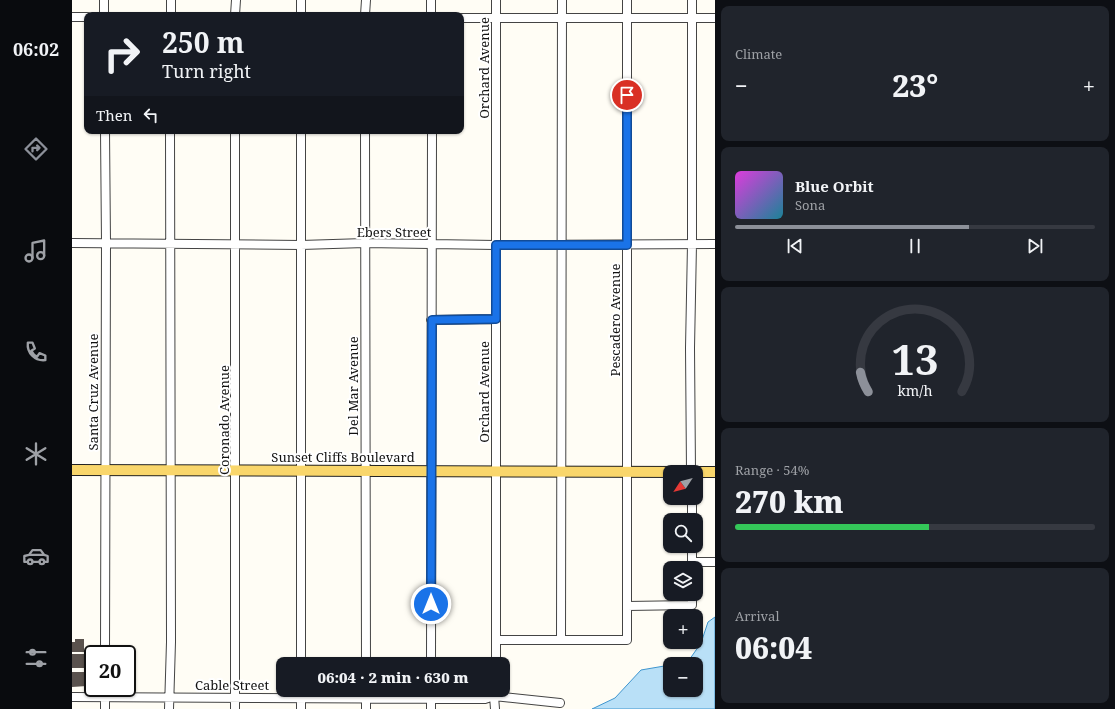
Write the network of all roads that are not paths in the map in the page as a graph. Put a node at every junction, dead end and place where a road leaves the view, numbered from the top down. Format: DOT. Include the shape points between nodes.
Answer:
graph roads {
  1 [pos="104,0"];
  2 [pos="171,0"];
  3 [pos="236,0"];
  4 [pos="301,0"];
  5 [pos="366,0"];
  6 [pos="431,0"];
  7 [pos="496,0"];
  8 [pos="562,0"];
  9 [pos="627,0"];
  10 [pos="692,0"];
  11 [pos="104,12"];
  12 [pos="171,12"];
  13 [pos="235,12"];
  14 [pos="301,12"];
  15 [pos="366,12"];
  16 [pos="431,12"];
  17 [pos="72,17"];
  18 [pos="84,17"];
  19 [pos="464,18"];
  20 [pos="496,18"];
  21 [pos="561,18"];
  22 [pos="627,18"];
  23 [pos="692,18"];
  24 [pos="715,18"];
  25 [pos="104,134"];
  26 [pos="170,134"];
  27 [pos="236,134"];
  28 [pos="301,134"];
  29 [pos="365,134"];
  30 [pos="432,134"];
  31 [pos="72,243"];
  32 [pos="106,243"];
  33 [pos="365,243"];
  34 [pos="170,244"];
  35 [pos="236,244"];
  36 [pos="431,244"];
  37 [pos="562,244"];
  38 [pos="692,244"];
  39 [pos="715,244"];
  40 [pos="301,245"];
  41 [pos="496,245"];
  42 [pos="627,245"];
  43 [pos="496,319"];
  44 [pos="432,320"];
  45 [pos="692,465"];
  46 [pos="72,470"];
  47 [pos="105,470"];
  48 [pos="170,470"];
  49 [pos="236,470"];
  50 [pos="300,470"];
  51 [pos="366,470"];
  52 [pos="430,470"];
  53 [pos="496,470"];
  54 [pos="562,471"];
  55 [pos="626,471"];
  56 [pos="663,472"];
  57 [pos="703,472"];
  58 [pos="715,472"];
  59 [pos="715,562"];
  60 [pos="703,564"];
  61 [pos="692,601"];
  62 [pos="627,606"];
  63 [pos="496,640"];
  64 [pos="561,640"];
  65 [pos="105,645"];
  66 [pos="301,657"];
  67 [pos="366,657"];
  68 [pos="431,657"];
  69 [pos="496,657"];
  70 [pos="276,695"];
  71 [pos="510,695"];
  72 [pos="72,697"];
  73 [pos="84,697"];
  74 [pos="104,697"];
  75 [pos="136,697"];
  76 [pos="169,697"];
  77 [pos="235,697"];
  78 [pos="301,697"];
  79 [pos="366,697"];
  80 [pos="431,697"];
  81 [pos="463,697"];
  82 [pos="488,697"];
  83 [pos="495,697"];
  84 [pos="560,703"];
  85 [pos="105,709"];
  86 [pos="169,709"];
  87 [pos="235,709"];
  88 [pos="301,709"];
  89 [pos="366,709"];
  90 [pos="431,709"];
  91 [pos="495,709"];
  1 -- 11 [label="street"];
  2 -- 12 [label="street"];
  3 -- 13 [label="street"];
  4 -- 14 [label="street"];
  5 -- 15 [label="street"];
  6 -- 16 [label="street"];
  7 -- 20 [label="street, Orchard Avenue"];
  8 -- 21 [label="street"];
  9 -- 22 [label="street, Pescadero Avenue"];
  10 -- 23 [label="street"];
  17 -- 18 [label="street"];
  19 -- 20 [label="street"];
  20 -- 21 [label="street"];
  20 -- 41 [label="street, Orchard Avenue"];
  21 -- 22 [label="street"];
  21 -- 37 [label="street"];
  22 -- 23 [label="street"];
  22 -- 42 [label="street, Pescadero Avenue"];
  23 -- 24 [label="street"];
  23 -- 38 [label="street"];
  25 -- 32 [label="street, Santa Cruz Avenue"];
  26 -- 34 [label="street"];
  27 -- 35 [label="street, Coronado Avenue"];
  28 -- 40 [label="street"];
  29 -- 33 [label="street, Del Mar Avenue"];
  30 -- 36 [label="street"];
  31 -- 32 [label="street, Ebers Street"];
  32 -- 34 [label="street, Ebers Street"];
  32 -- 47 [label="street, Santa Cruz Avenue"];
  33 -- 36 [label="street, Ebers Street"];
  33 -- 40 [label="street, Ebers Street"];
  33 -- 51 [label="street, Del Mar Avenue"];
  34 -- 35 [label="street, Ebers Street"];
  34 -- 48 [label="street"];
  35 -- 40 [label="street, Ebers Street"];
  35 -- 49 [label="street, Coronado Avenue"];
  36 -- 41 [label="street, Ebers Street"];
  36 -- 44 [label="street"];
  37 -- 41 [label="street, Ebers Street"];
  37 -- 42 [label="street, Ebers Street"];
  37 -- 54 [label="street"];
  38 -- 39 [label="street, Ebers Street"];
  38 -- 42 [label="street, Ebers Street"];
  38 -- 45 [label="street"];
  40 -- 50 [label="street"];
  41 -- 43 [label="street, Orchard Avenue"];
  42 -- 55 [label="street, Pescadero Avenue"];
  43 -- 44 [label="street"];
  43 -- 53 [label="street, Orchard Avenue"];
  44 -- 52 [label="street"];
  46 -- 47 [label="main road, Sunset Cliffs Boulevard"];
  47 -- 48 [label="main road, Sunset Cliffs Boulevard"];
  47 -- 65 [label="street, Santa Cruz Avenue"];
  48 -- 49 [label="main road, Sunset Cliffs Boulevard"];
  48 -- 76 [label="street"];
  49 -- 50 [label="main road, Sunset Cliffs Boulevard"];
  49 -- 77 [label="street, Coronado Avenue"];
  50 -- 51 [label="main road, Sunset Cliffs Boulevard"];
  50 -- 66 [label="street"];
  51 -- 52 [label="main road, Sunset Cliffs Boulevard"];
  51 -- 67 [label="street, Del Mar Avenue"];
  52 -- 53 [label="main road, Sunset Cliffs Boulevard"];
  52 -- 68 [label="street"];
  53 -- 54 [label="main road, Sunset Cliffs Boulevard"];
  53 -- 63 [label="street, Orchard Avenue"];
  54 -- 55 [label="main road, Sunset Cliffs Boulevard"];
  54 -- 64 [label="street"];
  55 -- 56 [label="main road, Sunset Cliffs Boulevard"];
  55 -- 62 [label="street, Pescadero Avenue"];
  57 -- 58 [label="main road"];
  59 -- 60 [label="street"];
  61 -- 62 [label="street" via="692,605"];
  62 -- 64 [label="street, Pescadero Avenue" via="627,640"];
  63 -- 64 [label="street"];
  63 -- 69 [label="street, Orchard Avenue"];
  70 -- 77 [label="street, Cable Street"];
  71 -- 84 [label="street, Cable Street"];
  72 -- 73 [label="street, Cable Street"];
  74 -- 85 [label="street"];
  75 -- 76 [label="street, Cable Street"];
  76 -- 77 [label="street, Cable Street"];
  76 -- 86 [label="street"];
  77 -- 87 [label="street, Coronado Avenue"];
  78 -- 88 [label="street"];
  79 -- 89 [label="street"];
  80 -- 90 [label="street"];
  81 -- 82 [label="street, Cable Street"];
  83 -- 91 [label="street"];
}
